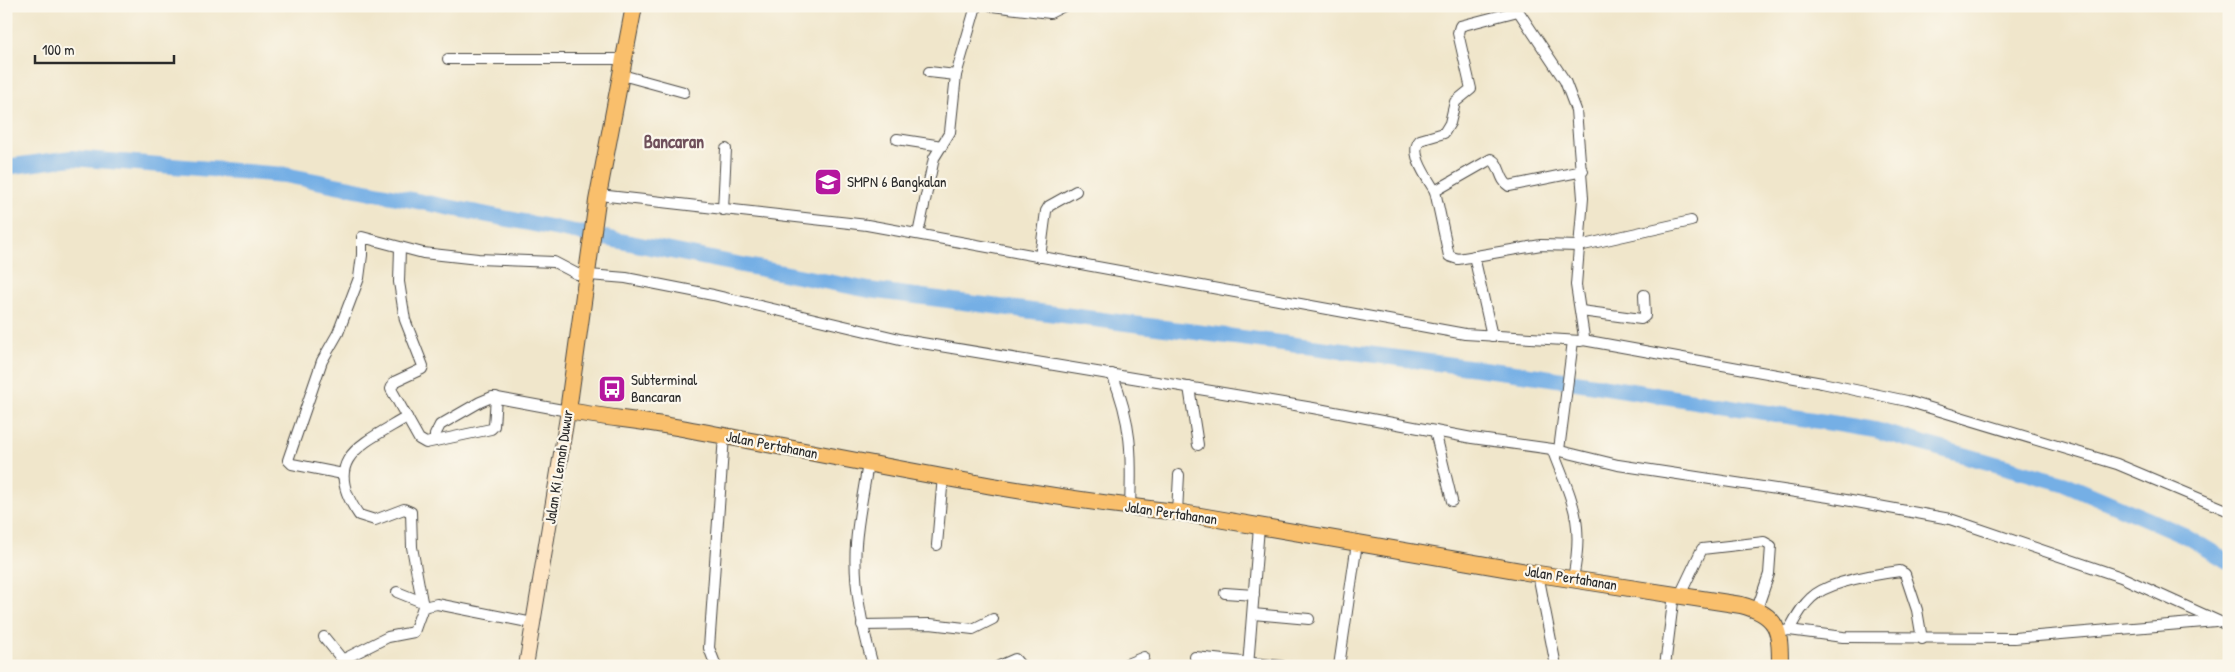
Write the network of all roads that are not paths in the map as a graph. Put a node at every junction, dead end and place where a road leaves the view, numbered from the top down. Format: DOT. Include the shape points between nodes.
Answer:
graph roads {
  1 [pos="634,6"];
  2 [pos="976,6"];
  3 [pos="992,6"];
  4 [pos="1064,6"];
  5 [pos="1516,9"];
  6 [pos="448,58"];
  7 [pos="623,67"];
  8 [pos="929,72"];
  9 [pos="956,75"];
  10 [pos="684,92"];
  11 [pos="897,140"];
  12 [pos="942,146"];
  13 [pos="726,149"];
  14 [pos="1582,171"];
  15 [pos="1076,191"];
  16 [pos="1435,191"];
  17 [pos="598,198"];
  18 [pos="723,210"];
  19 [pos="1691,221"];
  20 [pos="918,234"];
  21 [pos="1579,246"];
  22 [pos="400,248"];
  23 [pos="1474,256"];
  24 [pos="1040,257"];
  25 [pos="588,272"];
  26 [pos="1644,295"];
  27 [pos="1581,311"];
  28 [pos="1492,336"];
  29 [pos="1578,340"];
  30 [pos="1112,374"];
  31 [pos="1189,387"];
  32 [pos="496,397"];
  33 [pos="568,411"];
  34 [pos="407,417"];
  35 [pos="1435,431"];
  36 [pos="724,436"];
  37 [pos="435,441"];
  38 [pos="1198,445"];
  39 [pos="1555,450"];
  40 [pos="868,463"];
  41 [pos="343,474"];
  42 [pos="1179,475"];
  43 [pos="944,476"];
  44 [pos="1452,501"];
  45 [pos="1130,507"];
  46 [pos="2229,511"];
  47 [pos="1177,512"];
  48 [pos="1259,527"];
  49 [pos="1357,544"];
  50 [pos="937,545"];
  51 [pos="1538,574"];
  52 [pos="1574,578"];
  53 [pos="398,592"];
  54 [pos="1225,593"];
  55 [pos="1254,595"];
  56 [pos="1677,595"];
  57 [pos="422,605"];
  58 [pos="1757,609"];
  59 [pos="1253,614"];
  60 [pos="993,619"];
  61 [pos="1309,619"];
  62 [pos="2217,621"];
  63 [pos="533,623"];
  64 [pos="862,625"];
  65 [pos="2229,626"];
  66 [pos="1780,627"];
  67 [pos="324,637"];
  68 [pos="1922,639"];
  69 [pos="1144,657"];
  70 [pos="1195,657"];
  71 [pos="1249,664"];
  72 [pos="526,666"];
  73 [pos="716,666"];
  74 [pos="873,666"];
  75 [pos="999,666"];
  76 [pos="1021,666"];
  77 [pos="1122,666"];
  78 [pos="1282,666"];
  79 [pos="1339,666"];
  80 [pos="1556,666"];
  81 [pos="1665,666"];
  82 [pos="1780,666"];
  1 -- 7 [label="highway, Jalan Ki Lemah Duwur"];
  2 -- 9 [label="street"];
  3 -- 4 [label="street" via="1050,13"];
  5 -- 14 [label="street" via="1565,81 1576,110"];
  5 -- 16 [label="street" via="1460,26 1458,33 1471,89 1455,102 1444,133 1420,140 1416,149 1418,161"];
  6 -- 7 [label="street"];
  7 -- 10 [label="street"];
  7 -- 17 [label="highway, Jalan Ki Lemah Duwur"];
  8 -- 9 [label="street"];
  9 -- 12 [label="street" via="950,132"];
  11 -- 12 [label="street"];
  12 -- 20 [label="street" via="934,158"];
  13 -- 18 [label="street"];
  14 -- 16 [label="street" via="1509,186 1491,159"];
  14 -- 21 [label="street"];
  15 -- 24 [label="street" via="1046,211"];
  16 -- 23 [label="street" via="1449,256 1458,259"];
  17 -- 18 [label="street"];
  17 -- 25 [label="highway, Jalan Ki Lemah Duwur"];
  18 -- 20 [label="street" via="867,225"];
  19 -- 21 [label="street"];
  20 -- 24 [label="street"];
  21 -- 23 [label="street" via="1541,245"];
  21 -- 27 [label="street" via="1576,285"];
  22 -- 25 [label="street" via="478,259 554,262 576,274"];
  22 -- 34 [label="street" via="399,282 405,320 423,366 392,385 391,389"];
  22 -- 41 [label="street" via="362,237 359,278 338,332 322,361 288,460 292,464"];
  23 -- 28 [label="street"];
  24 -- 28 [label="street" via="1464,334"];
  25 -- 30 [label="street" via="713,295 904,340"];
  25 -- 33 [label="highway, Jalan Ki Lemah Duwur"];
  26 -- 27 [label="street" via="1645,316 1641,319"];
  27 -- 29 [label="street"];
  28 -- 29 [label="street"];
  29 -- 39 [label="street"];
  29 -- 46 [label="street" via="1907,401 2117,464"];
  30 -- 31 [label="street"];
  30 -- 45 [label="street" via="1124,404 1129,433 1132,460"];
  31 -- 35 [label="street"];
  31 -- 38 [label="street"];
  32 -- 33 [label="street"];
  32 -- 37 [label="street" via="480,402 440,425"];
  32 -- 37 [label="street" via="494,426 491,429"];
  33 -- 36 [label="highway, Jalan Pertahanan"];
  33 -- 63 [label="main road, Jalan Ki Lemah Duwur"];
  34 -- 37 [label="street" via="422,442"];
  34 -- 41 [label="street" via="358,446 344,463"];
  35 -- 39 [label="street"];
  35 -- 44 [label="street"];
  36 -- 40 [label="highway, Jalan Pertahanan"];
  36 -- 73 [label="street" via="709,648"];
  39 -- 52 [label="street" via="1576,512 1579,552"];
  39 -- 62 [label="street" via="1618,465 1950,519 2121,578"];
  40 -- 43 [label="highway, Jalan Pertahanan"];
  40 -- 64 [label="street" via="856,543"];
  41 -- 57 [label="street" via="349,498 358,515 376,520 404,509 411,512 412,547"];
  42 -- 47 [label="street"];
  43 -- 45 [label="highway, Jalan Pertahanan"];
  43 -- 50 [label="street"];
  45 -- 47 [label="highway, Jalan Pertahanan"];
  47 -- 48 [label="highway, Jalan Pertahanan"];
  48 -- 49 [label="highway, Jalan Pertahanan"];
  48 -- 55 [label="street"];
  49 -- 51 [label="highway, Jalan Pertahanan"];
  49 -- 79 [label="street"];
  51 -- 52 [label="highway, Jalan Pertahanan"];
  51 -- 80 [label="street"];
  52 -- 56 [label="highway, Jalan Pertahanan"];
  53 -- 57 [label="street"];
  54 -- 55 [label="street"];
  55 -- 59 [label="street"];
  56 -- 58 [label="highway, Jalan Pertahanan"];
  56 -- 58 [label="street" via="1702,549 1764,542 1771,546 1771,567"];
  56 -- 81 [label="street"];
  57 -- 63 [label="street" via="437,604"];
  57 -- 67 [label="street" via="414,632 388,637 344,659"];
  58 -- 66 [label="highway, Jalan Pertahanan"];
  59 -- 61 [label="street"];
  59 -- 71 [label="street"];
  60 -- 64 [label="street" via="973,629 930,624"];
  62 -- 65 [label="street"];
  62 -- 68 [label="street" via="2014,638"];
  63 -- 72 [label="main road, Jalan Ki Lemah Duwur"];
  64 -- 74 [label="street"];
  66 -- 68 [label="street" via="1843,637"];
  66 -- 68 [label="street" via="1812,596 1824,590 1900,571 1905,574 1917,610"];
  66 -- 82 [label="highway"];
  69 -- 77 [label="street"];
  70 -- 71 [label="street"];
  71 -- 78 [label="street"];
  75 -- 76 [label="street" via="1015,659"];
}
